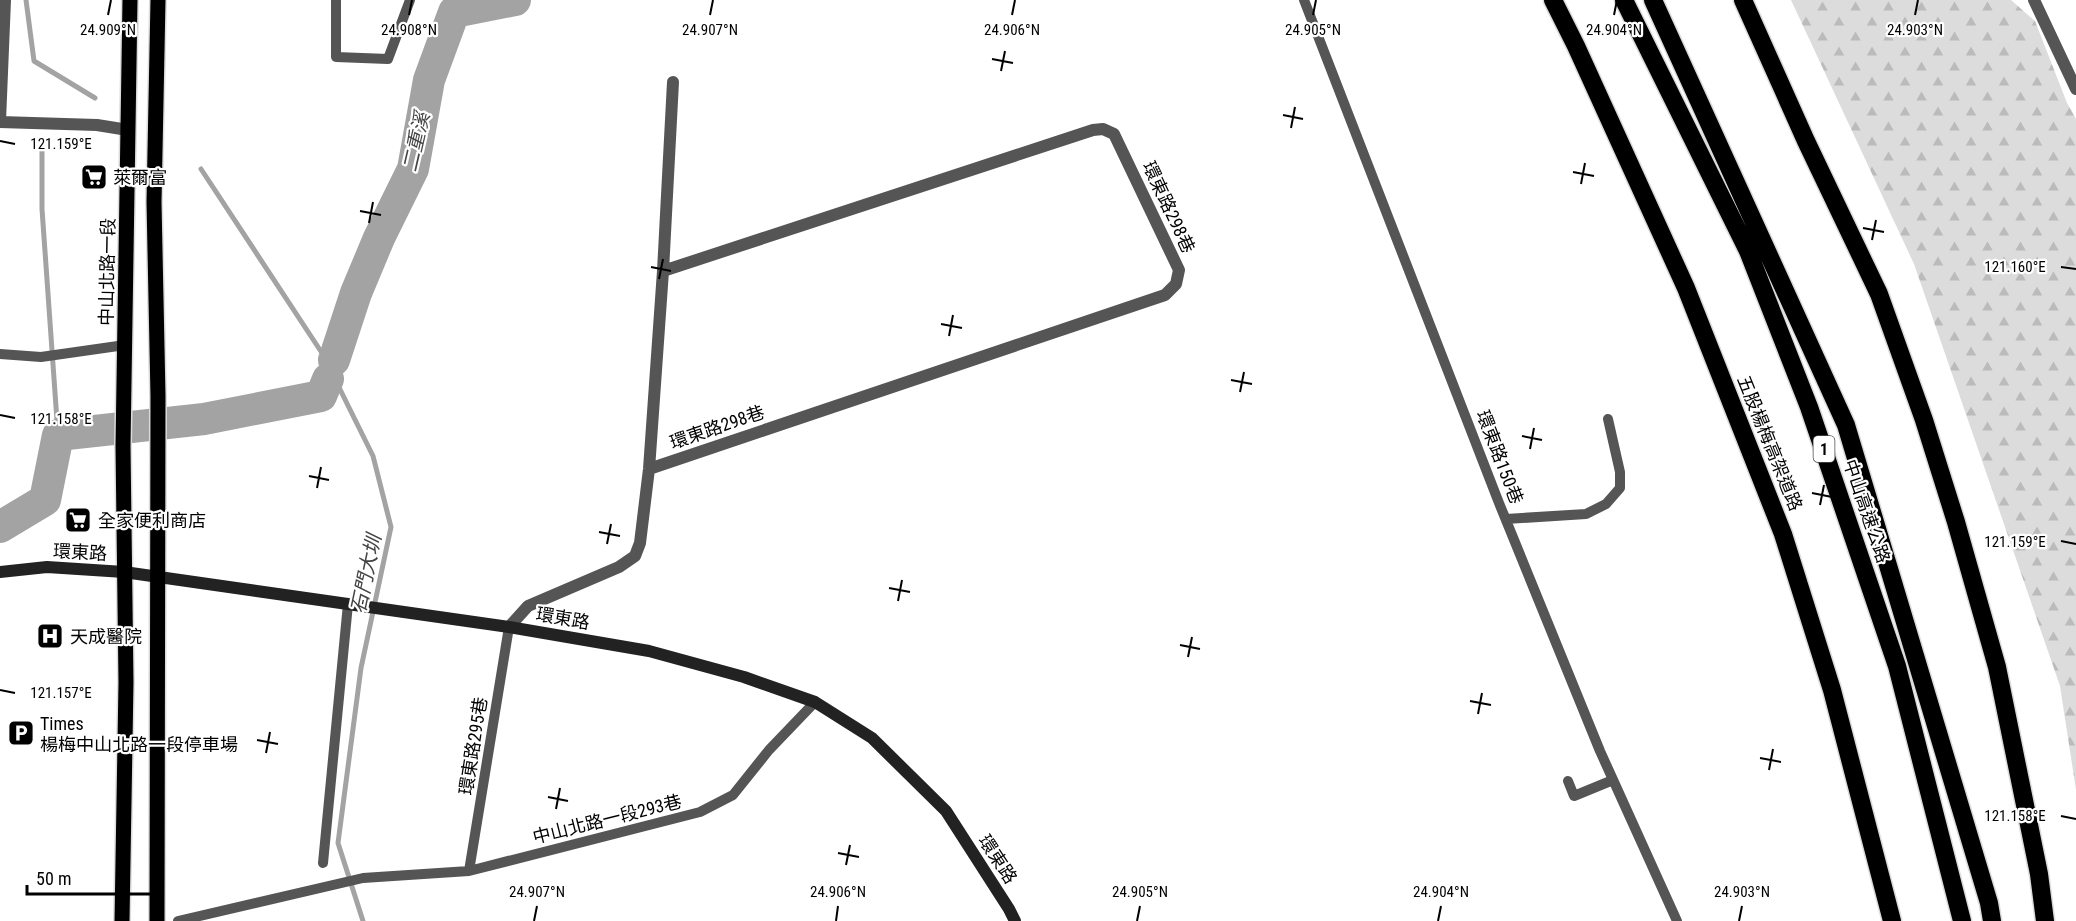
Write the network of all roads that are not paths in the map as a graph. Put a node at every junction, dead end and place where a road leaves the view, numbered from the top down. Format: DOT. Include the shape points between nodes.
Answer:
graph roads {
  1 [pos="5,0"];
  2 [pos="130,0"];
  3 [pos="158,0"];
  4 [pos="336,0"];
  5 [pos="410,0"];
  6 [pos="1304,0"];
  7 [pos="1553,0"];
  8 [pos="1624,0"];
  9 [pos="1653,0"];
  10 [pos="1743,0"];
  11 [pos="2034,0"];
  12 [pos="673,82"];
  13 [pos="2076,89"];
  14 [pos="0,121"];
  15 [pos="128,130"];
  16 [pos="663,271"];
  17 [pos="125,345"];
  18 [pos="0,354"];
  19 [pos="1608,419"];
  20 [pos="649,469"];
  21 [pos="1506,519"];
  22 [pos="0,572"];
  23 [pos="124,572"];
  24 [pos="158,577"];
  25 [pos="348,604"];
  26 [pos="509,627"];
  27 [pos="815,702"];
  28 [pos="1612,780"];
  29 [pos="1568,781"];
  30 [pos="323,863"];
  31 [pos="469,871"];
  32 [pos="122,921"];
  33 [pos="157,921"];
  34 [pos="178,921"];
  35 [pos="1015,921"];
  36 [pos="1677,921"];
  37 [pos="1892,921"];
  38 [pos="1962,921"];
  39 [pos="1992,921"];
  40 [pos="2045,921"];
  1 -- 14 [label="street"];
  2 -- 15 [label="main road, 中山北路一段"];
  3 -- 24 [label="main road" via="154,202"];
  4 -- 5 [label="lane" via="336,57 388,59"];
  6 -- 21 [label="lane, 環東路150巷"];
  7 -- 37 [label="highway, 五股楊梅高架道路" via="1686,288 1783,534 1832,690"];
  8 -- 38 [label="highway, 中山高速公路 / 1" via="1749,251 1809,407 1897,666"];
  9 -- 39 [label="highway, 中山高速公路 / 1" via="1846,425"];
  10 -- 40 [label="highway" via="1879,294 1924,420 1998,667 2040,874"];
  11 -- 13 [label="street"];
  12 -- 16 [label="street, 環東路298巷"];
  14 -- 15 [label="street"];
  15 -- 17 [label="main road, 中山北路一段"];
  16 -- 20 [label="street, 環東路298巷"];
  16 -- 20 [label="street, 環東路298巷" via="1103,129 1114,134 1179,270 1176,284 1165,295"];
  17 -- 18 [label="lane" via="60,356"];
  17 -- 23 [label="main road, 中山北路一段"];
  19 -- 21 [label="lane" via="1620,488 1606,504 1586,514"];
  20 -- 26 [label="street, 環東路298巷" via="635,556 619,567 528,606"];
  21 -- 28 [label="lane, 環東路150巷"];
  22 -- 23 [label="street, 環東路" via="47,567"];
  23 -- 24 [label="street, 環東路"];
  23 -- 32 [label="main road"];
  24 -- 25 [label="street, 環東路"];
  24 -- 33 [label="main road"];
  25 -- 26 [label="street, 環東路"];
  25 -- 30 [label="lane"];
  26 -- 27 [label="street, 環東路" via="649,651 744,676"];
  26 -- 31 [label="lane, 環東路295巷"];
  27 -- 31 [label="lane, 中山北路一段293巷" via="733,795 700,812"];
  27 -- 35 [label="street, 環東路" via="872,738 946,811"];
  28 -- 29 [label="lane" via="1575,796"];
  28 -- 36 [label="lane, 環東路150巷"];
  31 -- 34 [label="lane, 中山北路一段293巷" via="363,878"];
}
